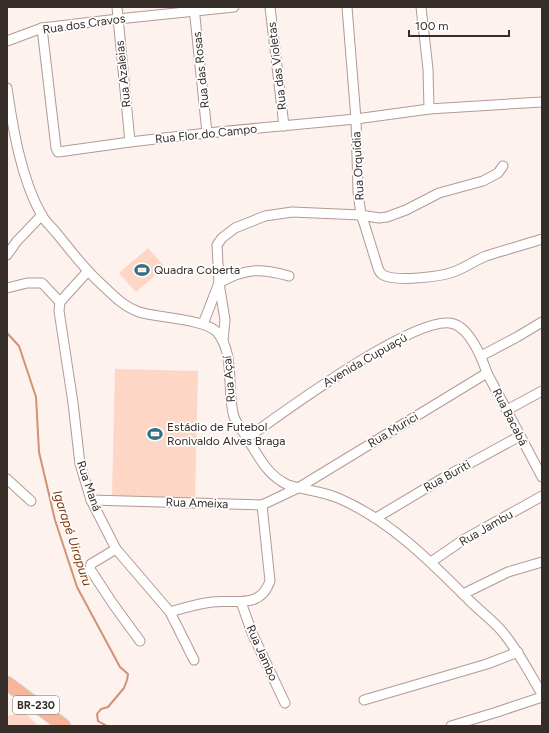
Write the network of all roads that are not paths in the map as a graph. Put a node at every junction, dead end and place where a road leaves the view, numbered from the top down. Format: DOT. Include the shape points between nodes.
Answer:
graph roads {
  1 [pos="117,7"];
  2 [pos="234,7"];
  3 [pos="270,7"];
  4 [pos="347,7"];
  5 [pos="421,7"];
  6 [pos="194,9"];
  7 [pos="118,19"];
  8 [pos="42,28"];
  9 [pos="7,41"];
  10 [pos="7,88"];
  11 [pos="542,102"];
  12 [pos="429,109"];
  13 [pos="356,119"];
  14 [pos="284,126"];
  15 [pos="207,133"];
  16 [pos="130,142"];
  17 [pos="503,166"];
  18 [pos="42,215"];
  19 [pos="361,215"];
  20 [pos="542,239"];
  21 [pos="7,255"];
  22 [pos="88,271"];
  23 [pos="289,276"];
  24 [pos="219,283"];
  25 [pos="7,288"];
  26 [pos="60,302"];
  27 [pos="542,322"];
  28 [pos="203,324"];
  29 [pos="223,341"];
  30 [pos="481,356"];
  31 [pos="488,373"];
  32 [pos="542,391"];
  33 [pos="507,410"];
  34 [pos="520,436"];
  35 [pos="247,438"];
  36 [pos="542,477"];
  37 [pos="7,479"];
  38 [pos="298,488"];
  39 [pos="542,496"];
  40 [pos="91,500"];
  41 [pos="31,501"];
  42 [pos="262,505"];
  43 [pos="376,518"];
  44 [pos="116,549"];
  45 [pos="431,562"];
  46 [pos="542,562"];
  47 [pos="463,594"];
  48 [pos="241,602"];
  49 [pos="170,612"];
  50 [pos="140,641"];
  51 [pos="518,652"];
  52 [pos="194,660"];
  53 [pos="7,683"];
  54 [pos="542,696"];
  55 [pos="364,700"];
  56 [pos="285,704"];
  57 [pos="64,726"];
  58 [pos="451,726"];
  1 -- 7 [label="street, Rua Azaleias"];
  2 -- 6 [label="street, Rua dos Cravos"];
  3 -- 14 [label="street, Rua das Violetas"];
  4 -- 13 [label="street, Rua Orquídia"];
  5 -- 12 [label="street" via="428,69"];
  6 -- 7 [label="street, Rua dos Cravos"];
  6 -- 15 [label="street, Rua das Rosas"];
  7 -- 8 [label="street, Rua dos Cravos"];
  7 -- 16 [label="street, Rua Azaleias"];
  8 -- 9 [label="street, Rua dos Cravos"];
  8 -- 16 [label="street, Rua Flor do Campo" via="56,151"];
  10 -- 18 [label="street" via="17,145 32,193"];
  11 -- 12 [label="street, Rua Flor do Campo"];
  12 -- 13 [label="street, Rua Flor do Campo"];
  13 -- 14 [label="street, Rua Flor do Campo"];
  13 -- 19 [label="street, Rua Orquídia"];
  14 -- 15 [label="street, Rua Flor do Campo"];
  15 -- 16 [label="street, Rua Flor do Campo"];
  17 -- 19 [label="street" via="498,173 483,181 440,193 395,215 379,218"];
  18 -- 21 [label="street"];
  18 -- 22 [label="street"];
  19 -- 20 [label="street, Rua Orquídia" via="381,274 392,277 419,278 443,275 483,258"];
  19 -- 24 [label="street" via="278,213 235,228 217,245"];
  22 -- 26 [label="street"];
  22 -- 28 [label="street, Rua Açaí" via="120,301 136,311"];
  23 -- 24 [label="street" via="256,270 237,274"];
  24 -- 28 [label="street"];
  24 -- 29 [label="street" via="225,320"];
  25 -- 26 [label="street" via="27,283 42,283"];
  26 -- 40 [label="street, Rua Maná" via="59,316 80,464"];
  27 -- 30 [label="street"];
  28 -- 29 [label="street, Rua Açaí" via="216,332"];
  29 -- 35 [label="street, Rua Açaí" via="227,354 232,413"];
  30 -- 31 [label="street, Rua Bacabá"];
  30 -- 35 [label="street, Avenida Cupuaçú" via="464,331 455,324 441,322 418,330 386,346 322,385"];
  31 -- 33 [label="street, Rua Bacabá"];
  31 -- 38 [label="street, Rua Murici"];
  32 -- 33 [label="street"];
  33 -- 34 [label="street, Rua Bacabá"];
  34 -- 36 [label="street, Rua Bacabá"];
  34 -- 43 [label="street, Rua Buriti"];
  35 -- 38 [label="street, Rua Açaí" via="268,470 282,483"];
  37 -- 41 [label="street"];
  38 -- 42 [label="street, Rua Ameixa"];
  38 -- 43 [label="street, Rua Açaí" via="338,498"];
  39 -- 45 [label="street, Rua Jambu" via="463,540"];
  40 -- 42 [label="street, Rua Ameixa"];
  40 -- 44 [label="street, Rua Maná"];
  42 -- 48 [label="street" via="270,581 263,593 248,602"];
  43 -- 45 [label="street, Rua Açaí"];
  44 -- 49 [label="street, Rua Maná"];
  44 -- 50 [label="street" via="92,564 90,568 112,604"];
  45 -- 47 [label="street, Rua Açaí"];
  46 -- 47 [label="street" via="508,572"];
  47 -- 51 [label="street, Rua Açaí" via="504,633"];
  48 -- 49 [label="street" via="212,602"];
  48 -- 56 [label="street, Rua Jambo" via="252,633"];
  49 -- 52 [label="street, Rua Maná"];
  51 -- 54 [label="street, Rua Açaí"];
  51 -- 55 [label="street" via="487,664"];
  53 -- 57 [label="highway, BR-230"];
  54 -- 58 [label="street"];
}
